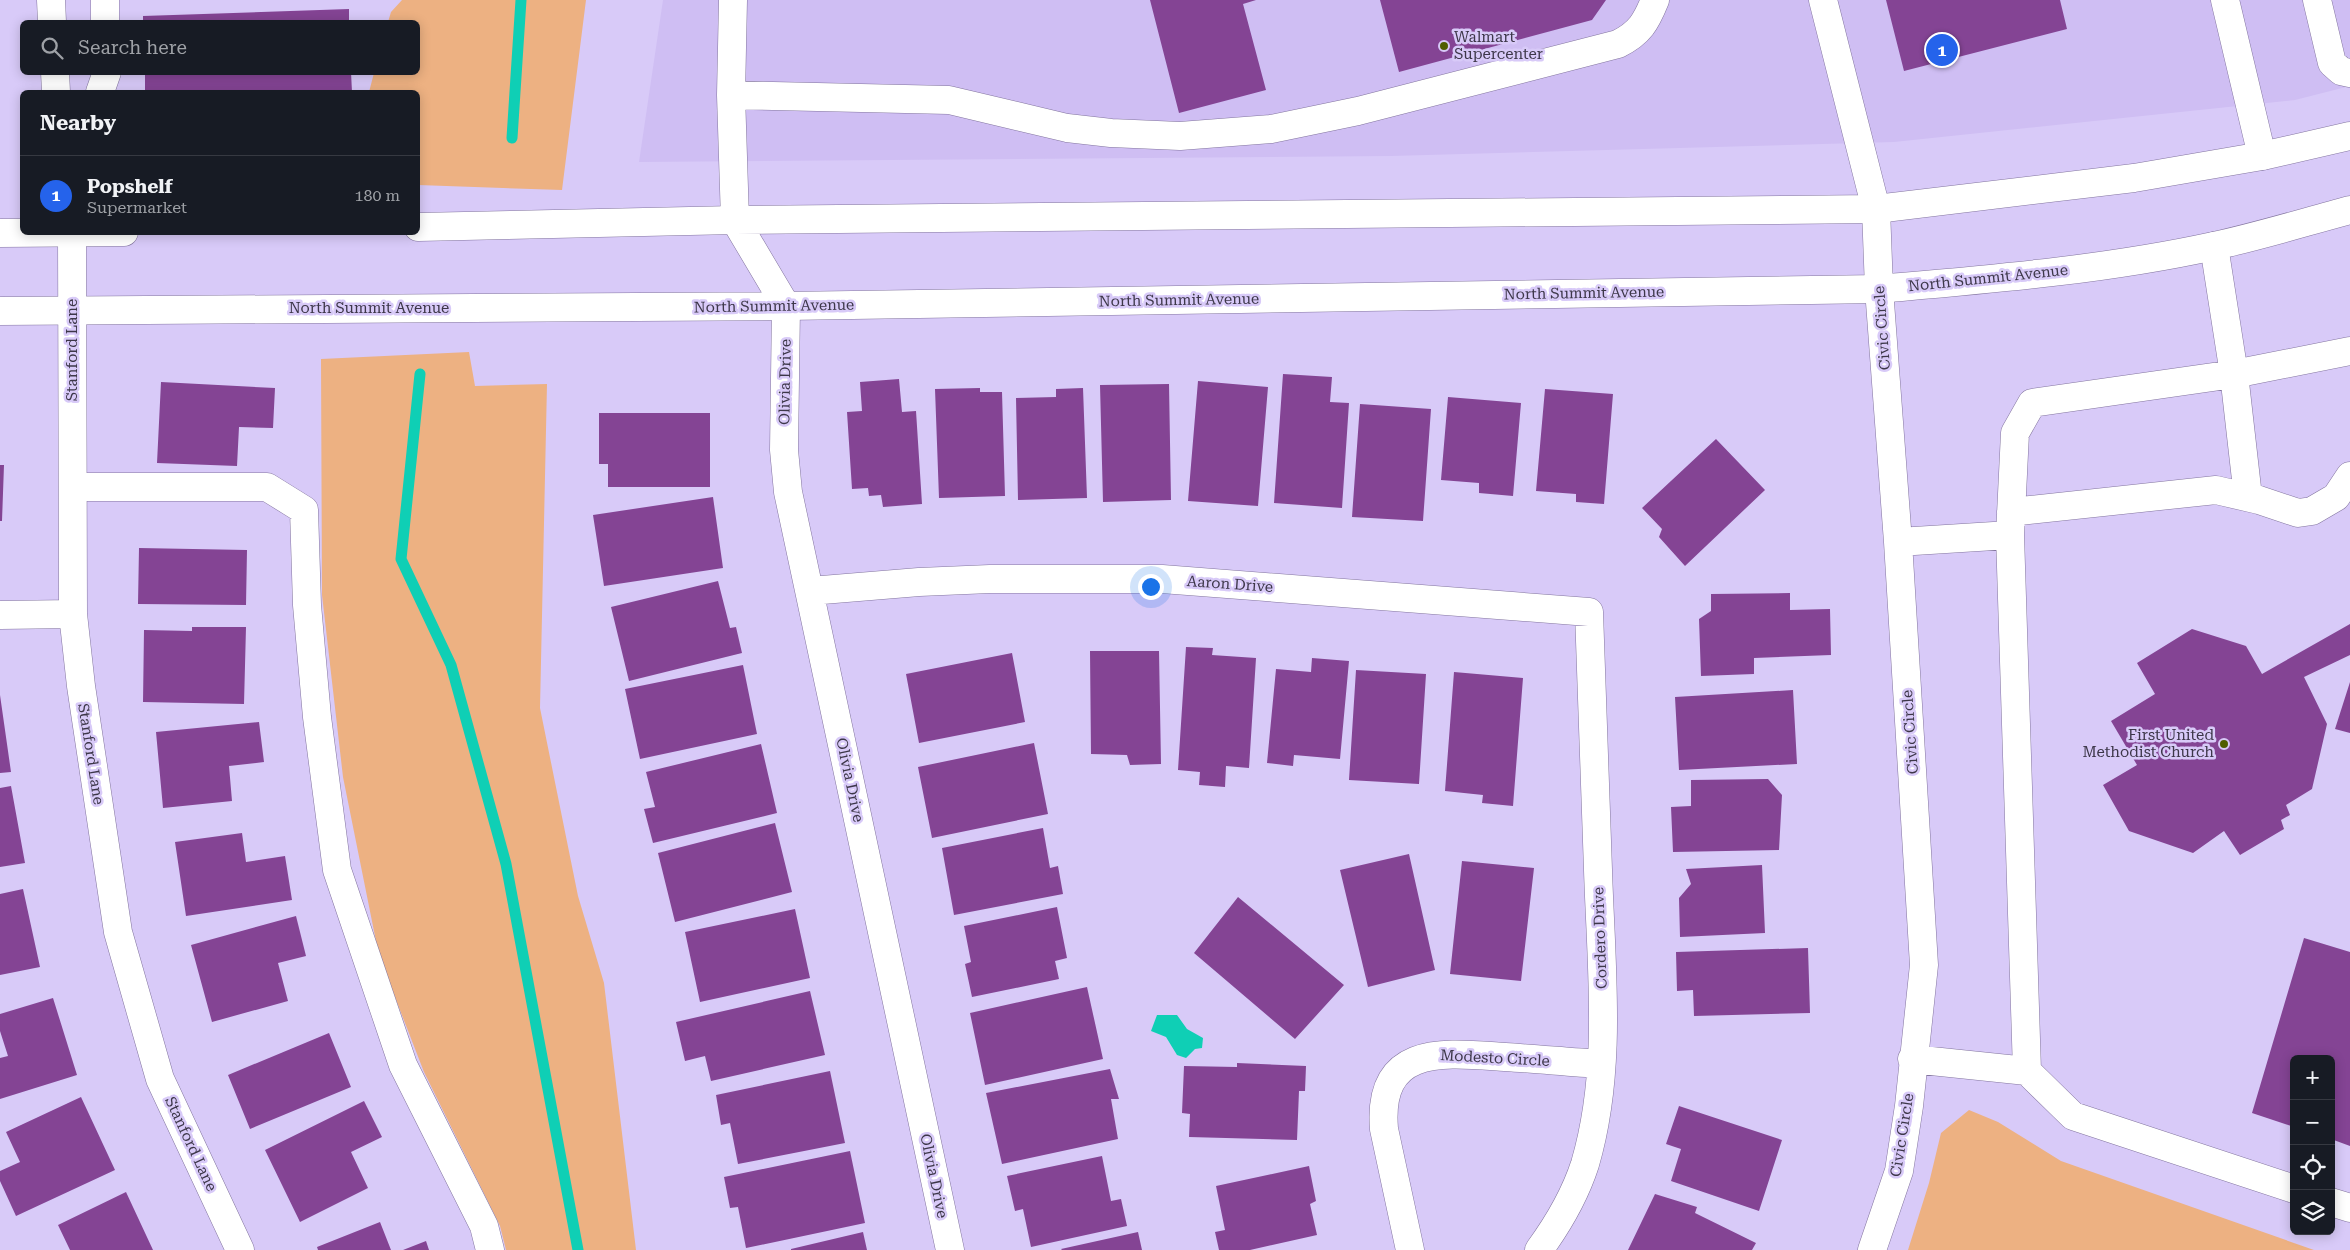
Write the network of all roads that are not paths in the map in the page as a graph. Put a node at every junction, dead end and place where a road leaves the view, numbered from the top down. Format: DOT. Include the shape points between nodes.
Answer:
graph roads {
  1 [pos="51,0"];
  2 [pos="105,0"];
  3 [pos="733,0"];
  4 [pos="1655,0"];
  5 [pos="1824,0"];
  6 [pos="2225,0"];
  7 [pos="2317,0"];
  8 [pos="52,20"];
  9 [pos="105,20"];
  10 [pos="2350,73"];
  11 [pos="55,75"];
  12 [pos="106,75"];
  13 [pos="56,90"];
  14 [pos="101,90"];
  15 [pos="731,95"];
  16 [pos="2350,136"];
  17 [pos="2262,156"];
  18 [pos="1876,209"];
  19 [pos="2350,210"];
  20 [pos="734,220"];
  21 [pos="420,227"];
  22 [pos="0,233"];
  23 [pos="20,233"];
  24 [pos="72,235"];
  25 [pos="2214,246"];
  26 [pos="1879,289"];
  27 [pos="786,306"];
  28 [pos="72,310"];
  29 [pos="0,311"];
  30 [pos="2350,351"];
  31 [pos="2234,374"];
  32 [pos="2350,476"];
  33 [pos="73,487"];
  34 [pos="2248,497"];
  35 [pos="2010,524"];
  36 [pos="1898,542"];
  37 [pos="810,591"];
  38 [pos="1589,612"];
  39 [pos="73,614"];
  40 [pos="0,615"];
  41 [pos="1912,1059"];
  42 [pos="1601,1064"];
  43 [pos="2027,1071"];
  44 [pos="2290,1188"];
  45 [pos="2335,1203"];
  46 [pos="2350,1208"];
  47 [pos="240,1250"];
  48 [pos="490,1250"];
  49 [pos="950,1250"];
  50 [pos="1410,1250"];
  51 [pos="1539,1250"];
  52 [pos="1872,1250"];
  1 -- 8 [label="street"];
  2 -- 9 [label="street"];
  3 -- 15 [label="street"];
  4 -- 15 [label="street" via="1649,17 1635,35 1618,44 1358,111 1271,129 1180,136 1111,133 1067,128 949,100"];
  5 -- 18 [label="street, Civic Circle"];
  6 -- 17 [label="street"];
  7 -- 10 [label="street" via="2332,63 2341,71"];
  11 -- 13 [label="street"];
  12 -- 14 [label="street"];
  15 -- 20 [label="street"];
  16 -- 17 [label="street"];
  17 -- 18 [label="street" via="2134,178"];
  18 -- 20 [label="street"];
  18 -- 26 [label="street, Civic Circle"];
  19 -- 25 [label="street, North Summit Avenue"];
  20 -- 21 [label="street"];
  20 -- 27 [label="street"];
  22 -- 23 [label="street"];
  24 -- 28 [label="street, Stanford Lane"];
  25 -- 26 [label="street, North Summit Avenue" via="2044,274"];
  25 -- 31 [label="street"];
  26 -- 27 [label="street, North Summit Avenue"];
  26 -- 36 [label="street, Civic Circle"];
  27 -- 28 [label="street, North Summit Avenue"];
  27 -- 37 [label="street, Olivia Drive" via="784,450 788,492"];
  28 -- 29 [label="street, North Summit Avenue"];
  28 -- 33 [label="street, Stanford Lane"];
  30 -- 31 [label="street"];
  31 -- 34 [label="street"];
  31 -- 35 [label="street" via="2032,403 2015,433"];
  32 -- 34 [label="street" via="2336,497 2312,512 2298,513"];
  33 -- 39 [label="street, Stanford Lane"];
  33 -- 48 [label="street" via="267,487 304,510 307,605 317,716 337,870 403,1065 484,1226"];
  34 -- 35 [label="street" via="2216,490"];
  35 -- 36 [label="street"];
  35 -- 43 [label="street"];
  36 -- 41 [label="street, Civic Circle" via="1924,965"];
  37 -- 38 [label="street, Aaron Drive" via="990,579 1162,579"];
  37 -- 49 [label="street, Olivia Drive"];
  38 -- 42 [label="street, Cordero Drive" via="1603,1008"];
  39 -- 40 [label="street"];
  39 -- 47 [label="street, Stanford Lane" via="118,932 160,1079"];
  41 -- 43 [label="street"];
  41 -- 52 [label="street, Civic Circle" via="1899,1171"];
  42 -- 50 [label="street, Modesto Circle" via="1435,1054 1416,1060 1398,1073 1389,1087 1383,1114 1384,1129"];
  42 -- 51 [label="street, Cordero Drive" via="1593,1132 1584,1165 1571,1199"];
  43 -- 44 [label="street" via="2073,1116"];
  45 -- 46 [label="street"];
}
